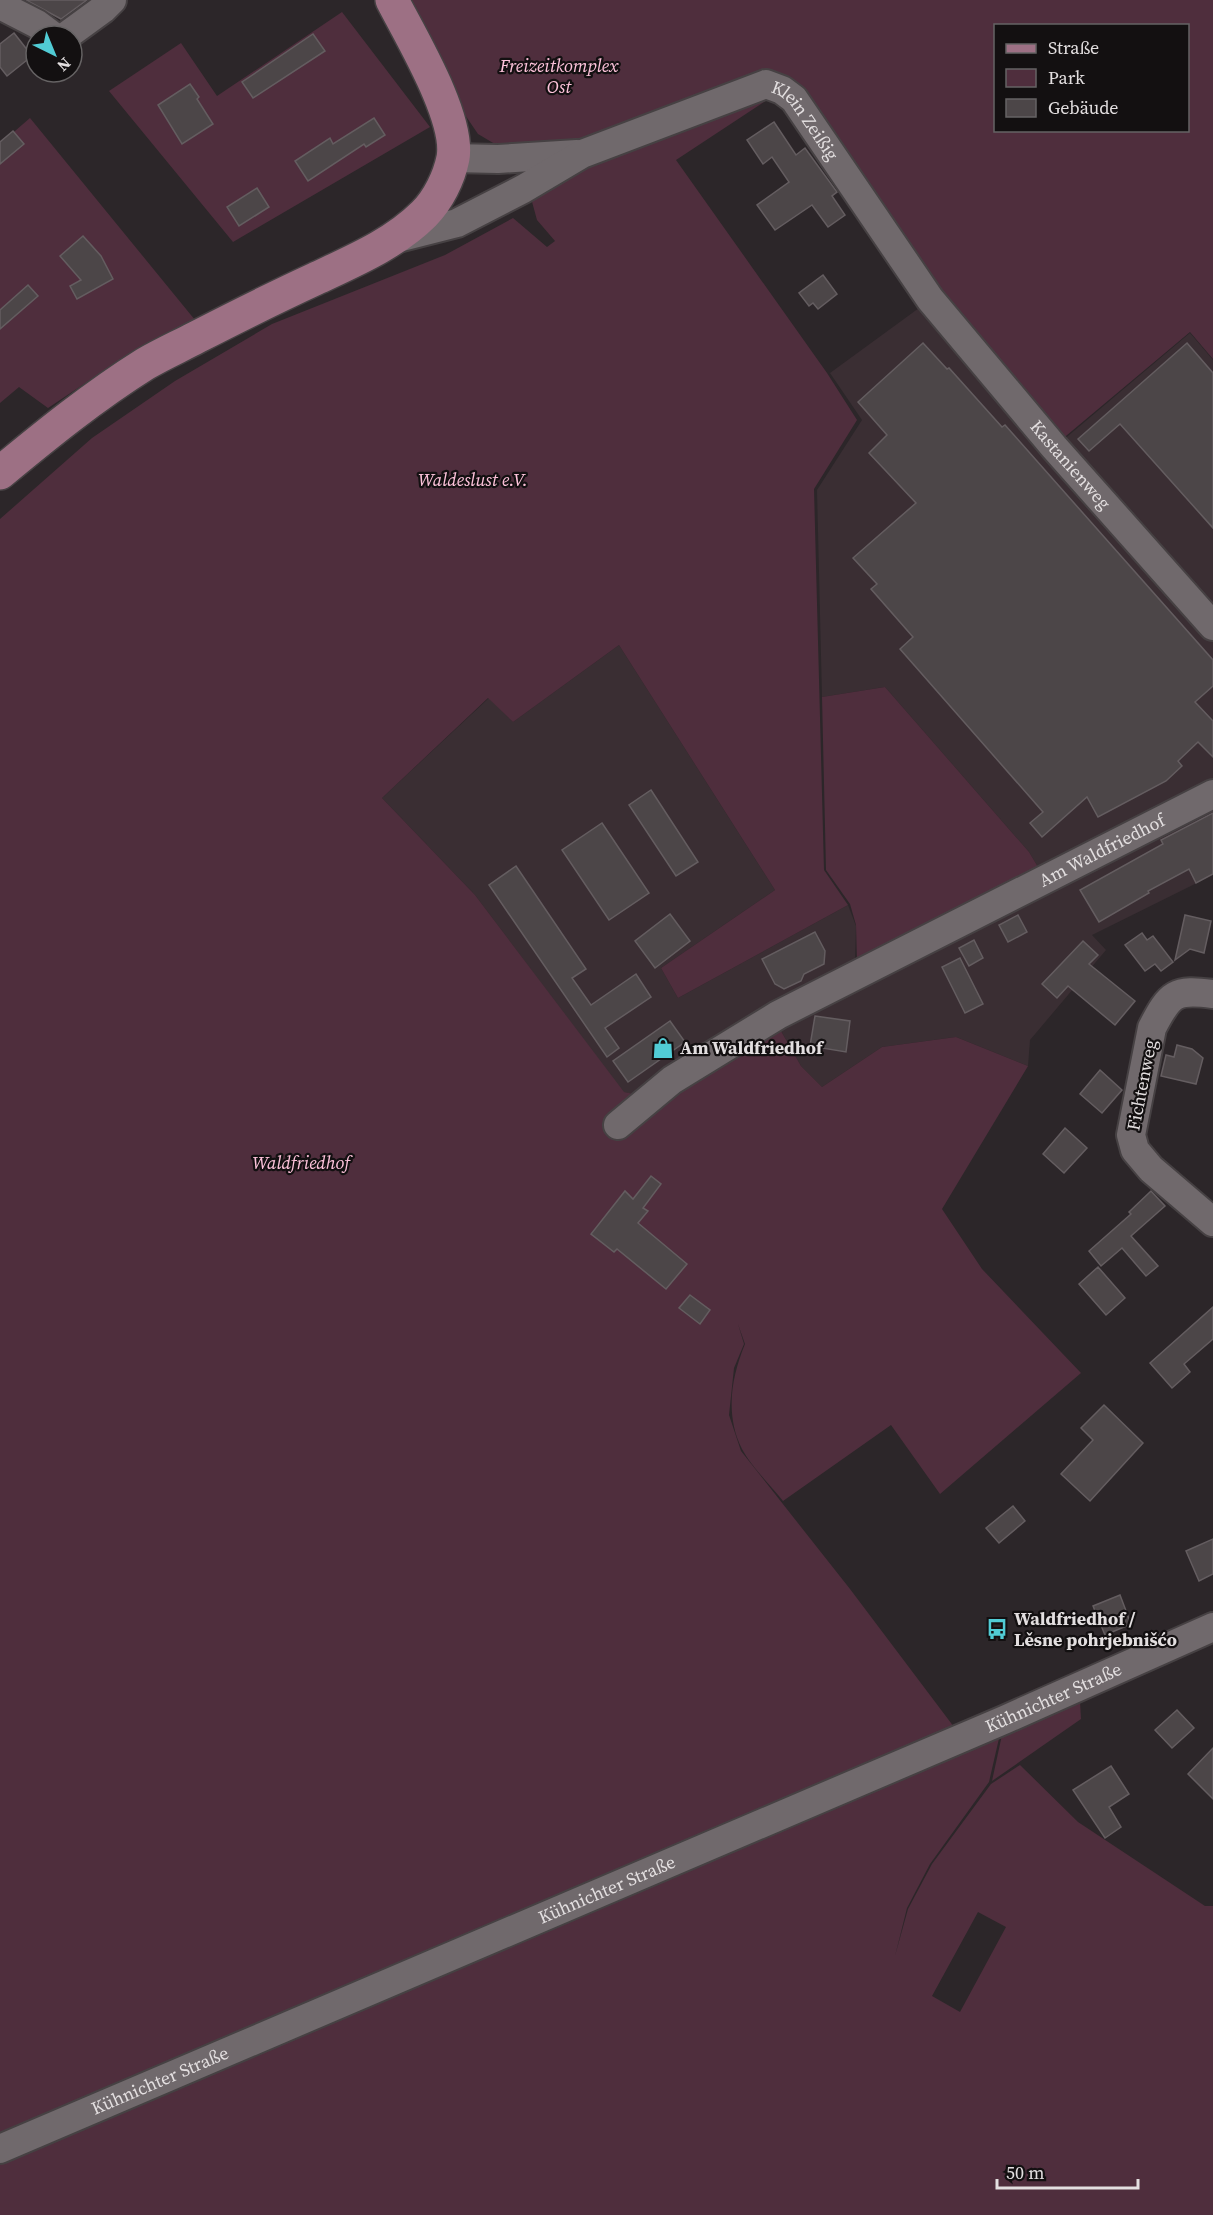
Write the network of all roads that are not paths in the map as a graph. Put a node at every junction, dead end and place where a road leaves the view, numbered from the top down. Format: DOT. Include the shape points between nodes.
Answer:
graph roads {
  1 [pos="112,0"];
  2 [pos="392,0"];
  3 [pos="0,5"];
  4 [pos="37,24"];
  5 [pos="83,24"];
  6 [pos="582,154"];
  7 [pos="453,158"];
  8 [pos="393,239"];
  9 [pos="930,299"];
  10 [pos="0,472"];
  11 [pos="1213,626"];
  12 [pos="1213,794"];
  13 [pos="1213,994"];
  14 [pos="618,1125"];
  15 [pos="1213,1222"];
  16 [pos="1213,1627"];
  17 [pos="0,2149"];
  1 -- 5 [label="street"];
  2 -- 7 [label="main road" via="448,115"];
  3 -- 4 [label="street"];
  6 -- 7 [label="street, Klein Zeißig"];
  6 -- 8 [label="street, Klein Zeißig" via="457,223"];
  6 -- 9 [label="street, Klein Zeißig" via="766,84 783,90 794,99"];
  7 -- 8 [label="main road" via="440,191 425,213"];
  8 -- 10 [label="main road" via="146,363 61,422"];
  9 -- 11 [label="street, Kastanienweg" via="1053,447"];
  12 -- 14 [label="street, Am Waldfriedhof" via="778,1015 672,1080"];
  13 -- 15 [label="street, Fichtenweg" via="1187,991 1174,996 1158,1015 1131,1135 1135,1150 1151,1169"];
  16 -- 17 [label="street, Kühnichter Straße"];
}
